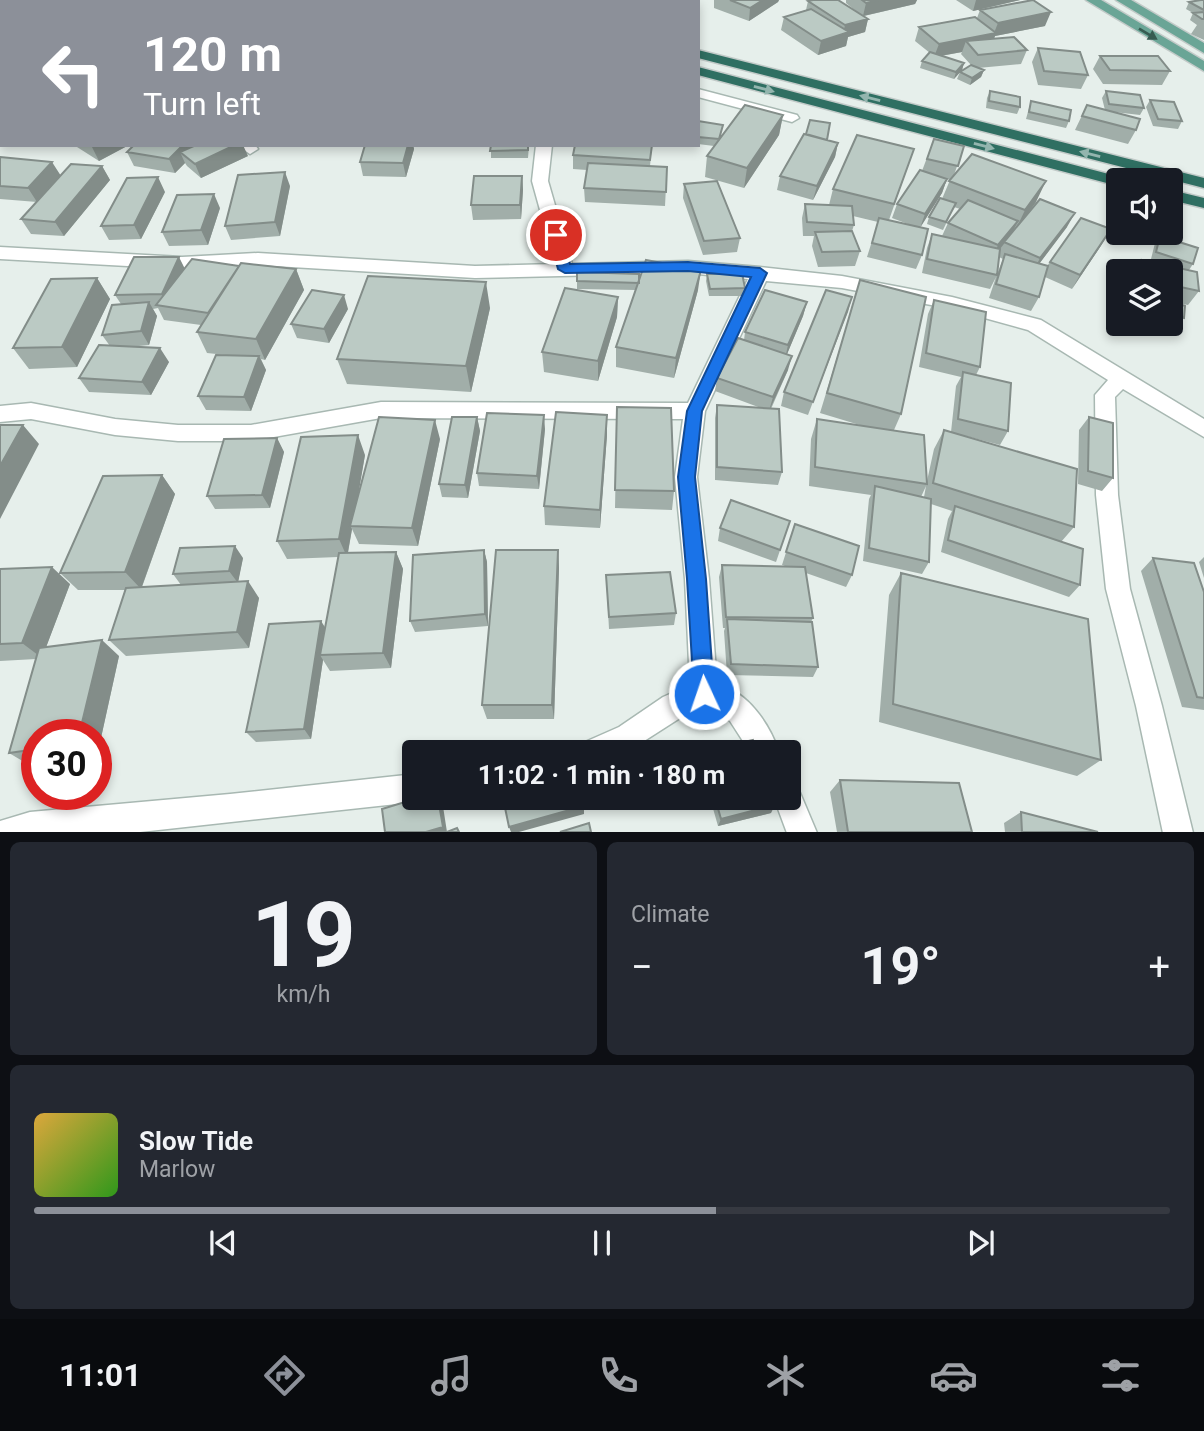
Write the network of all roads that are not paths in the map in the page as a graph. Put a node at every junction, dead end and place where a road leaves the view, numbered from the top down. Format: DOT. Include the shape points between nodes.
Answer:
graph roads {
  1 [pos="1092,0"];
  2 [pos="1122,0"];
  3 [pos="1204,50"];
  4 [pos="700,55"];
  5 [pos="1204,67"];
  6 [pos="700,72"];
  7 [pos="700,94"];
  8 [pos="792,118"];
  9 [pos="544,147"];
  10 [pos="1106,178"];
  11 [pos="1204,183"];
  12 [pos="1183,198"];
  13 [pos="1204,203"];
  14 [pos="556,235"];
  15 [pos="0,253"];
  16 [pos="565,269"];
  17 [pos="536,271"];
  18 [pos="760,273"];
  19 [pos="1121,379"];
  20 [pos="695,411"];
  21 [pos="0,414"];
  22 [pos="1204,429"];
  23 [pos="704,694"];
  24 [pos="621,740"];
  25 [pos="757,740"];
  26 [pos="402,789"];
  27 [pos="793,810"];
  28 [pos="8,832"];
  29 [pos="802,832"];
  30 [pos="1178,832"];
  1 -- 5 [label="main road, one-way"];
  2 -- 3 [label="main road"];
  11 -- 4 [label="highway, one-way"];
  6 -- 10 [label="highway, one-way"];
  7 -- 8 [label="street"];
  9 -- 14 [label="street" via="540,180"];
  12 -- 13 [label="highway"];
  14 -- 16 [label="street"];
  14 -- 17 [label="street"];
  15 -- 17 [label="street" via="181,262 258,258 450,271"];
  16 -- 17 [label="street"];
  16 -- 18 [label="street" via="688,267"];
  18 -- 19 [label="street" via="842,282 1019,319"];
  18 -- 20 [label="street"];
  19 -- 22 [label="street"];
  19 -- 30 [label="street" via="1105,396 1107,495 1116,576"];
  20 -- 21 [label="street" via="381,410 251,433 178,433 31,411"];
  20 -- 23 [label="street" via="686,477"];
  23 -- 24 [label="street" via="663,710"];
  23 -- 25 [label="street" via="718,695 737,708"];
  26 -- 28 [label="street"];
  27 -- 29 [label="street"];
}
